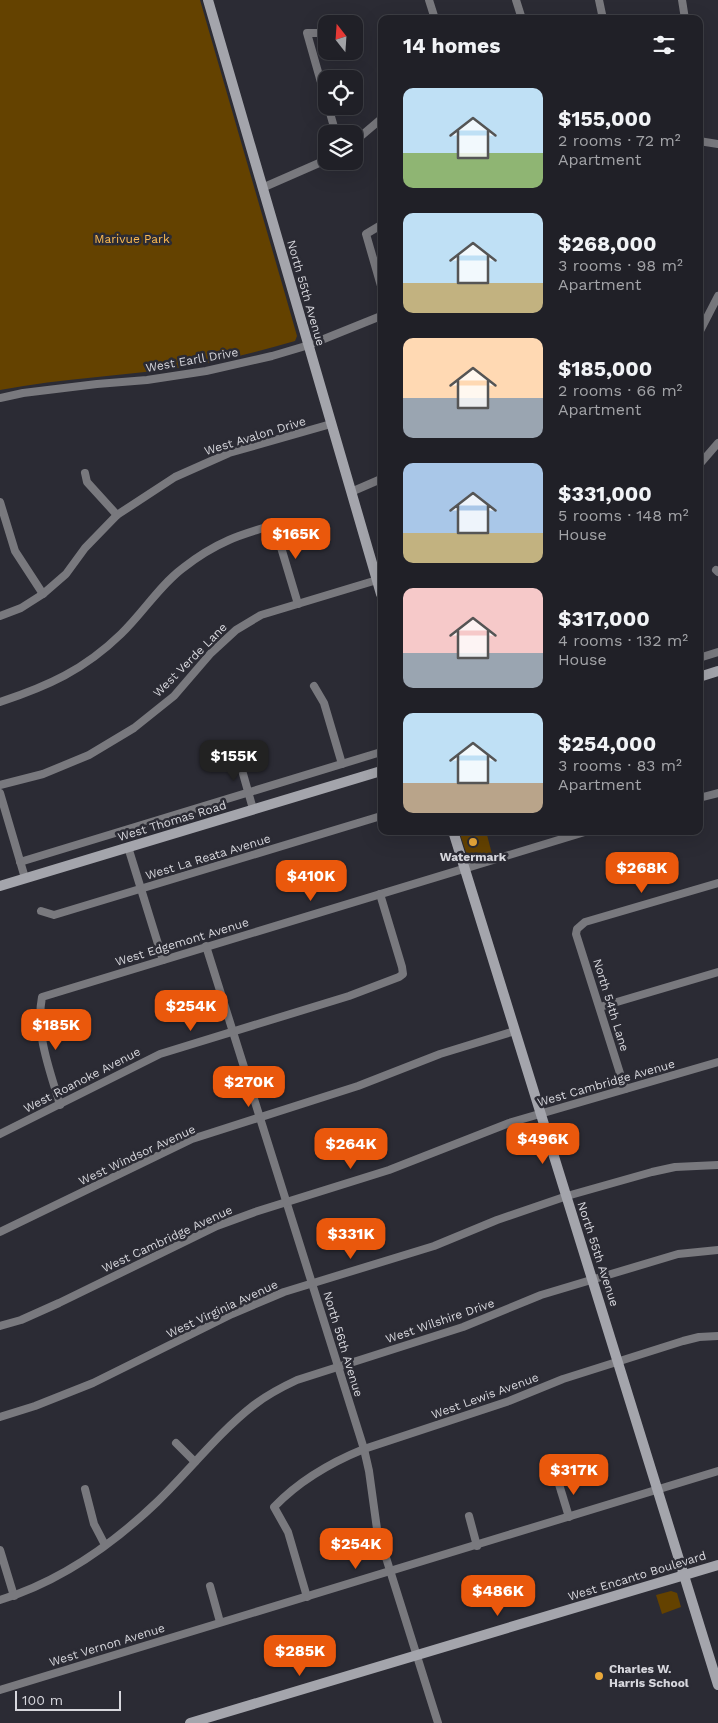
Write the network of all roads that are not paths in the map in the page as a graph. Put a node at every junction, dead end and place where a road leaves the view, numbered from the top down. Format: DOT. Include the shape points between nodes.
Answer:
graph roads {
  1 [pos="208,0"];
  2 [pos="429,0"];
  3 [pos="516,0"];
  4 [pos="599,0"];
  5 [pos="682,0"];
  6 [pos="434,15"];
  7 [pos="521,15"];
  8 [pos="602,15"];
  9 [pos="684,15"];
  10 [pos="318,33"];
  11 [pos="318,72"];
  12 [pos="378,122"];
  13 [pos="363,134"];
  14 [pos="703,142"];
  15 [pos="718,144"];
  16 [pos="318,164"];
  17 [pos="262,188"];
  18 [pos="378,227"];
  19 [pos="378,276"];
  20 [pos="718,296"];
  21 [pos="378,317"];
  22 [pos="703,325"];
  23 [pos="309,345"];
  24 [pos="0,398"];
  25 [pos="331,424"];
  26 [pos="718,443"];
  27 [pos="703,460"];
  28 [pos="85,473"];
  29 [pos="378,480"];
  30 [pos="351,492"];
  31 [pos="0,502"];
  32 [pos="117,515"];
  33 [pos="377,580"];
  34 [pos="378,584"];
  35 [pos="43,594"];
  36 [pos="298,604"];
  37 [pos="0,616"];
  38 [pos="718,652"];
  39 [pos="703,657"];
  40 [pos="718,671"];
  41 [pos="703,676"];
  42 [pos="314,686"];
  43 [pos="0,702"];
  44 [pos="236,749"];
  45 [pos="378,753"];
  46 [pos="342,764"];
  47 [pos="378,772"];
  48 [pos="0,785"];
  49 [pos="248,792"];
  50 [pos="0,793"];
  51 [pos="718,793"];
  52 [pos="703,797"];
  53 [pos="253,809"];
  54 [pos="378,817"];
  55 [pos="454,835"];
  56 [pos="575,835"];
  57 [pos="128,847"];
  58 [pos="20,862"];
  59 [pos="464,868"];
  60 [pos="25,878"];
  61 [pos="718,883"];
  62 [pos="0,886"];
  63 [pos="141,889"];
  64 [pos="380,894"];
  65 [pos="41,911"];
  66 [pos="206,946"];
  67 [pos="163,960"];
  68 [pos="718,972"];
  69 [pos="600,1007"];
  70 [pos="233,1030"];
  71 [pos="515,1031"];
  72 [pos="718,1062"];
  73 [pos="625,1088"];
  74 [pos="60,1105"];
  75 [pos="540,1114"];
  76 [pos="260,1116"];
  77 [pos="0,1134"];
  78 [pos="718,1165"];
  79 [pos="567,1196"];
  80 [pos="286,1201"];
  81 [pos="0,1232"];
  82 [pos="718,1250"];
  83 [pos="593,1280"];
  84 [pos="312,1283"];
  85 [pos="0,1326"];
  86 [pos="718,1336"];
  87 [pos="618,1361"];
  88 [pos="338,1367"];
  89 [pos="0,1417"];
  90 [pos="176,1443"];
  91 [pos="364,1450"];
  92 [pos="195,1462"];
  93 [pos="718,1471"];
  94 [pos="558,1481"];
  95 [pos="85,1489"];
  96 [pos="658,1490"];
  97 [pos="469,1516"];
  98 [pos="569,1517"];
  99 [pos="105,1545"];
  100 [pos="477,1546"];
  101 [pos="0,1550"];
  102 [pos="718,1565"];
  103 [pos="390,1571"];
  104 [pos="684,1575"];
  105 [pos="210,1586"];
  106 [pos="14,1596"];
  107 [pos="307,1597"];
  108 [pos="0,1600"];
  109 [pos="220,1622"];
  110 [pos="416,1655"];
  111 [pos="718,1685"];
  112 [pos="0,1690"];
  113 [pos="190,1723"];
  114 [pos="438,1723"];
  1 -- 17 [label="street, North 55th Avenue"];
  2 -- 6 [label="street"];
  3 -- 7 [label="street"];
  4 -- 8 [label="street"];
  5 -- 9 [label="street"];
  10 -- 11 [label="street" via="307,33"];
  12 -- 13 [label="street"];
  14 -- 15 [label="street"];
  16 -- 17 [label="street"];
  17 -- 23 [label="street, North 55th Avenue"];
  18 -- 19 [label="street" via="366,234"];
  20 -- 22 [label="street"];
  21 -- 23 [label="street, West Earll Drive"];
  23 -- 24 [label="street, West Earll Drive" via="206,371"];
  23 -- 25 [label="street, North 55th Avenue"];
  25 -- 30 [label="street, North 55th Avenue"];
  25 -- 32 [label="street, West Avalon Drive" via="229,453 200,465 175,477"];
  26 -- 27 [label="street"];
  28 -- 32 [label="street" via="87,482"];
  29 -- 30 [label="street"];
  30 -- 33 [label="street, North 55th Avenue"];
  31 -- 35 [label="street" via="15,551"];
  32 -- 35 [label="street, West Avalon Drive" via="85,548 66,574"];
  33 -- 34 [label="street, North 55th Avenue"];
  33 -- 36 [label="street, West Verde Lane"];
  35 -- 37 [label="street, West Avalon Drive" via="22,608"];
  36 -- 43 [label="street" via="272,525 229,540 184,567 164,584 122,634 63,678"];
  36 -- 48 [label="street, West Verde Lane" via="261,615 236,630 174,696 134,728 88,755 43,774"];
  38 -- 39 [label="street"];
  40 -- 41 [label="street"];
  42 -- 46 [label="street" via="324,703"];
  44 -- 49 [label="street"];
  45 -- 46 [label="street, West Thomas Road"];
  46 -- 49 [label="street, West Thomas Road"];
  47 -- 53 [label="street, West Thomas Road"];
  49 -- 53 [label="street"];
  49 -- 58 [label="street, West Thomas Road"];
  50 -- 58 [label="street"];
  51 -- 52 [label="street"];
  53 -- 57 [label="street, West Thomas Road"];
  54 -- 63 [label="street, West La Reata Avenue"];
  55 -- 59 [label="street, North 55th Avenue"];
  56 -- 59 [label="street, West Edgemont Avenue"];
  57 -- 60 [label="street, West Thomas Road"];
  57 -- 63 [label="street"];
  58 -- 60 [label="street"];
  59 -- 64 [label="street, West Edgemont Avenue"];
  59 -- 71 [label="street, North 55th Avenue"];
  60 -- 62 [label="street, West Thomas Road"];
  61 -- 69 [label="street, North 54th Lane" via="585,922 577,928 576,934"];
  63 -- 65 [label="street, West La Reata Avenue" via="54,916"];
  63 -- 67 [label="street"];
  64 -- 66 [label="street, West Edgemont Avenue"];
  64 -- 70 [label="street, West Roanoke Avenue" via="404,974 349,996"];
  66 -- 67 [label="street, West Edgemont Avenue"];
  66 -- 70 [label="street, North 56th Avenue"];
  67 -- 74 [label="street, West Edgemont Avenue" via="42,997 39,1012 42,1043"];
  68 -- 69 [label="street"];
  69 -- 73 [label="street, North 54th Lane"];
  70 -- 74 [label="street, West Roanoke Avenue" via="160,1054"];
  70 -- 76 [label="street, North 56th Avenue"];
  71 -- 75 [label="street, North 55th Avenue"];
  71 -- 76 [label="street, West Windsor Avenue"];
  72 -- 73 [label="street, West Cambridge Avenue"];
  73 -- 75 [label="street, West Cambridge Avenue"];
  74 -- 77 [label="street, West Roanoke Avenue"];
  75 -- 79 [label="street, North 55th Avenue"];
  75 -- 80 [label="street, West Cambridge Avenue" via="484,1132 389,1170"];
  76 -- 80 [label="street, North 56th Avenue"];
  76 -- 81 [label="street, West Windsor Avenue" via="192,1139"];
  78 -- 79 [label="street, West Virginia Avenue" via="675,1167"];
  79 -- 83 [label="street, North 55th Avenue"];
  79 -- 84 [label="street, West Virginia Avenue" via="434,1246"];
  80 -- 84 [label="street, North 56th Avenue"];
  80 -- 85 [label="street, West Cambridge Avenue" via="218,1226 59,1303"];
  82 -- 83 [label="street, West Wilshire Drive" via="678,1254"];
  83 -- 87 [label="street, North 55th Avenue"];
  83 -- 88 [label="street, West Wilshire Drive" via="541,1295 479,1322"];
  84 -- 88 [label="street, North 56th Avenue"];
  84 -- 89 [label="street, West Virginia Avenue" via="232,1314 93,1384"];
  86 -- 87 [label="street, West Lewis Avenue" via="699,1337"];
  87 -- 91 [label="street, West Lewis Avenue"];
  87 -- 96 [label="street, North 55th Avenue"];
  88 -- 91 [label="street, North 56th Avenue"];
  88 -- 92 [label="street, West Wilshire Drive" via="297,1380 267,1396 235,1421"];
  90 -- 92 [label="street"];
  91 -- 103 [label="street, North 56th Avenue" via="377,1529"];
  91 -- 107 [label="street, West Lewis Avenue" via="319,1472 286,1494 274,1507 288,1532"];
  92 -- 99 [label="street, West Wilshire Drive" via="158,1501"];
  93 -- 96 [label="street, West Vernon Avenue"];
  94 -- 98 [label="street"];
  95 -- 99 [label="street" via="94,1524"];
  96 -- 98 [label="street, West Vernon Avenue"];
  96 -- 104 [label="street, North 55th Avenue"];
  97 -- 100 [label="street"];
  98 -- 100 [label="street, West Vernon Avenue"];
  99 -- 106 [label="street, West Wilshire Drive" via="59,1575"];
  100 -- 103 [label="street, West Vernon Avenue"];
  101 -- 106 [label="street"];
  102 -- 104 [label="street, West Encanto Boulevard"];
  103 -- 107 [label="street, West Vernon Avenue"];
  103 -- 110 [label="street, North 56th Avenue"];
  104 -- 110 [label="street, West Encanto Boulevard"];
  104 -- 111 [label="street, North 55th Avenue"];
  105 -- 109 [label="street"];
  106 -- 108 [label="street, West Wilshire Drive"];
  107 -- 109 [label="street, West Vernon Avenue"];
  109 -- 112 [label="street, West Vernon Avenue"];
  110 -- 113 [label="street, West Encanto Boulevard"];
  110 -- 114 [label="street, North 56th Avenue"];
}
